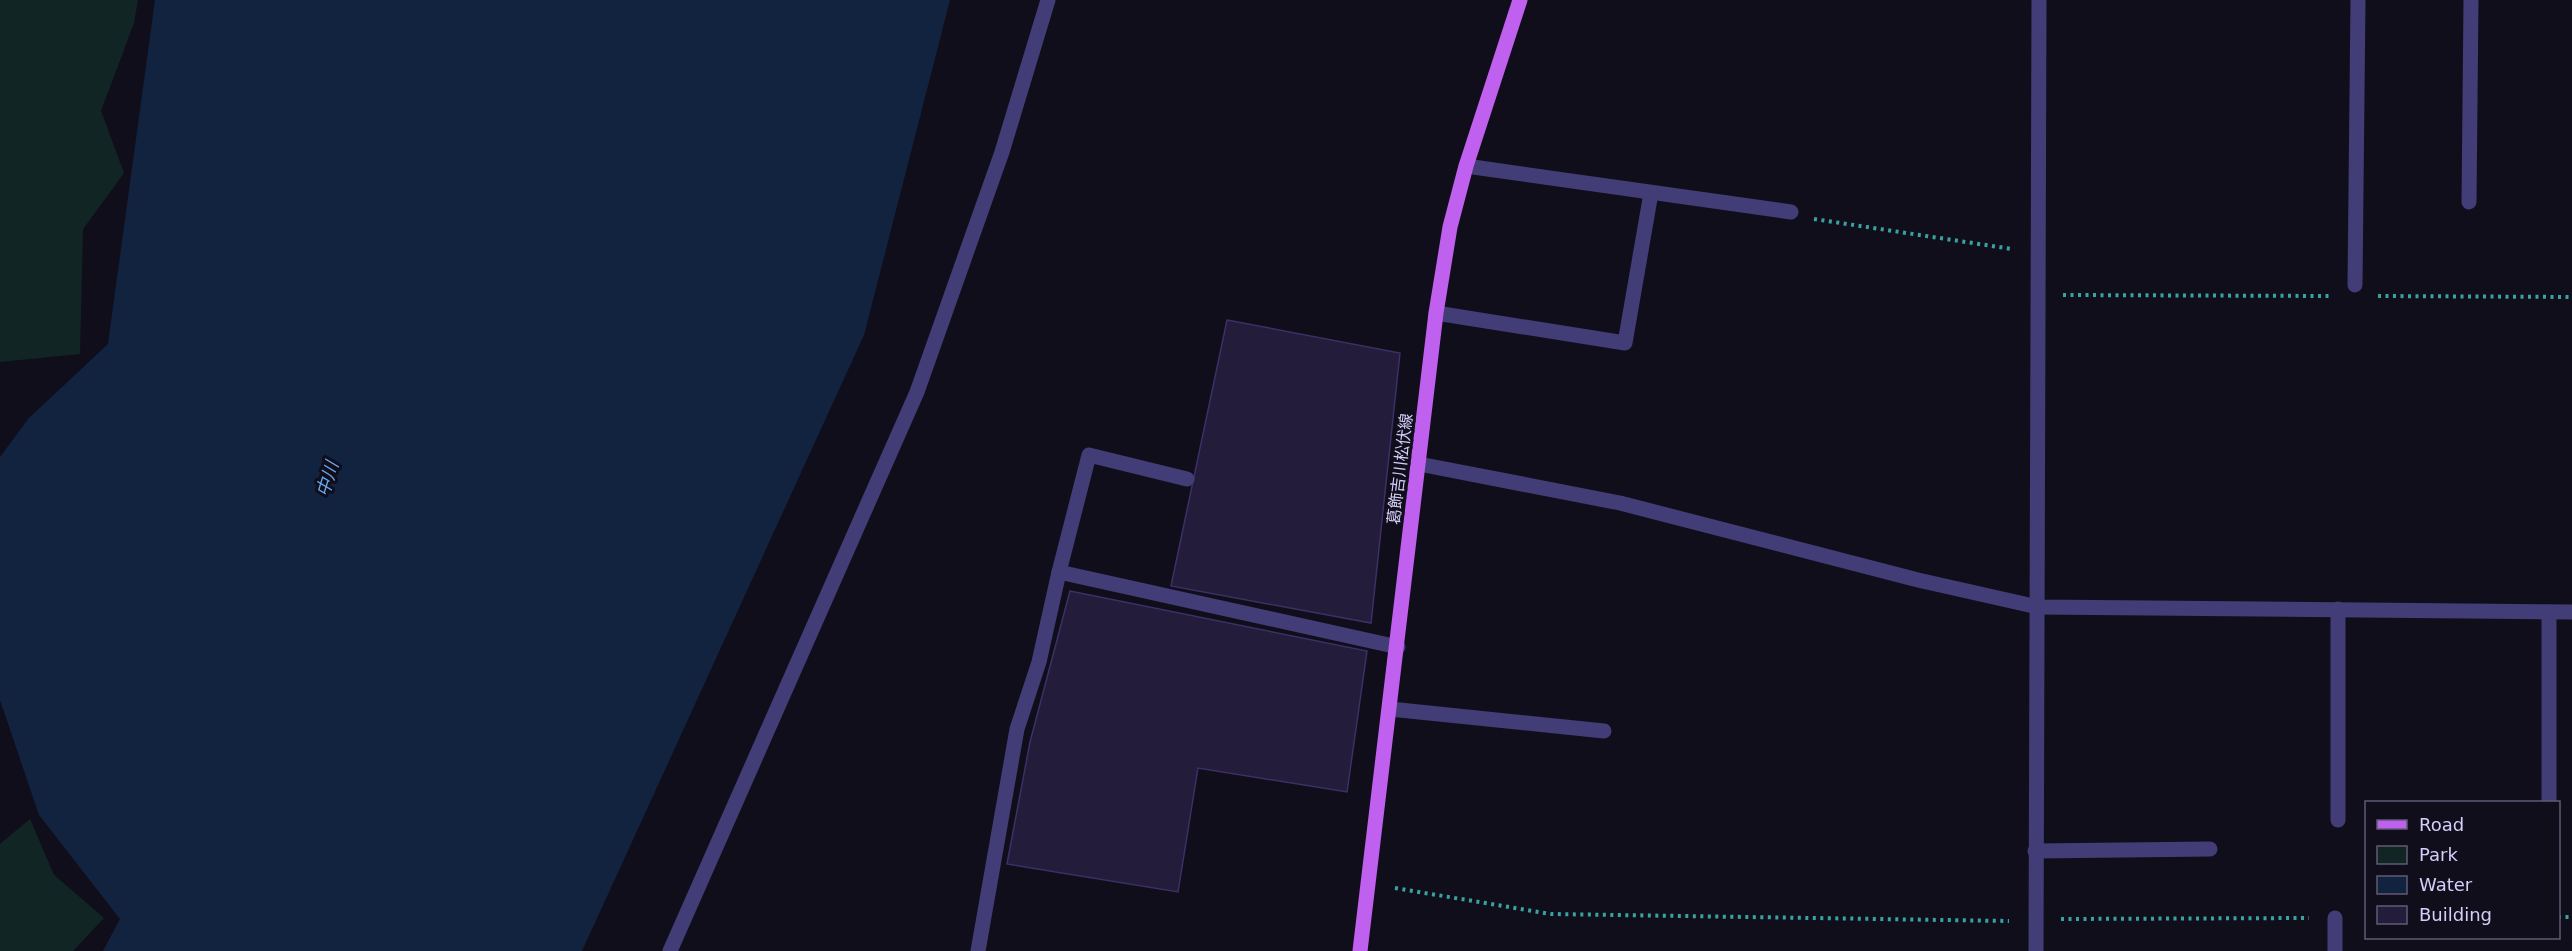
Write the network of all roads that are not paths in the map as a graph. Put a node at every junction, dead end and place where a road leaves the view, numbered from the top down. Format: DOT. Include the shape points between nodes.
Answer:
graph roads {
  1 [pos="1048,0"];
  2 [pos="1520,0"];
  3 [pos="2039,0"];
  4 [pos="2358,0"];
  5 [pos="2471,0"];
  6 [pos="1466,166"];
  7 [pos="1651,194"];
  8 [pos="2469,202"];
  9 [pos="1791,212"];
  10 [pos="2355,285"];
  11 [pos="1436,313"];
  12 [pos="1419,464"];
  13 [pos="1187,479"];
  14 [pos="1059,572"];
  15 [pos="2038,607"];
  16 [pos="2338,609"];
  17 [pos="2549,612"];
  18 [pos="2572,612"];
  19 [pos="1398,647"];
  20 [pos="1390,709"];
  21 [pos="1604,731"];
  22 [pos="2549,801"];
  23 [pos="2338,820"];
  24 [pos="2210,849"];
  25 [pos="2036,851"];
  26 [pos="2335,918"];
  27 [pos="670,951"];
  28 [pos="978,951"];
  29 [pos="1360,951"];
  30 [pos="2036,951"];
  31 [pos="2336,951"];
  1 -- 27 [label="street" via="1002,152 917,392"];
  2 -- 6 [label="main road, 葛飾吉川松伏線"];
  3 -- 15 [label="street"];
  4 -- 10 [label="street"];
  5 -- 8 [label="street"];
  6 -- 7 [label="street"];
  6 -- 11 [label="main road, 葛飾吉川松伏線" via="1450,226"];
  7 -- 9 [label="street"];
  7 -- 11 [label="street" via="1625,343"];
  11 -- 12 [label="main road, 葛飾吉川松伏線"];
  12 -- 15 [label="street" via="1620,502 1918,580"];
  12 -- 19 [label="main road, 葛飾吉川松伏線"];
  13 -- 14 [label="street" via="1089,455"];
  14 -- 19 [label="street"];
  14 -- 28 [label="street" via="1039,662 1017,729"];
  15 -- 16 [label="street"];
  15 -- 25 [label="street"];
  16 -- 17 [label="street"];
  16 -- 23 [label="street"];
  17 -- 18 [label="street"];
  17 -- 22 [label="street"];
  19 -- 20 [label="main road, 葛飾吉川松伏線"];
  20 -- 21 [label="street"];
  20 -- 29 [label="main road, 葛飾吉川松伏線"];
  24 -- 25 [label="street"];
  25 -- 30 [label="street"];
  26 -- 31 [label="street"];
}
